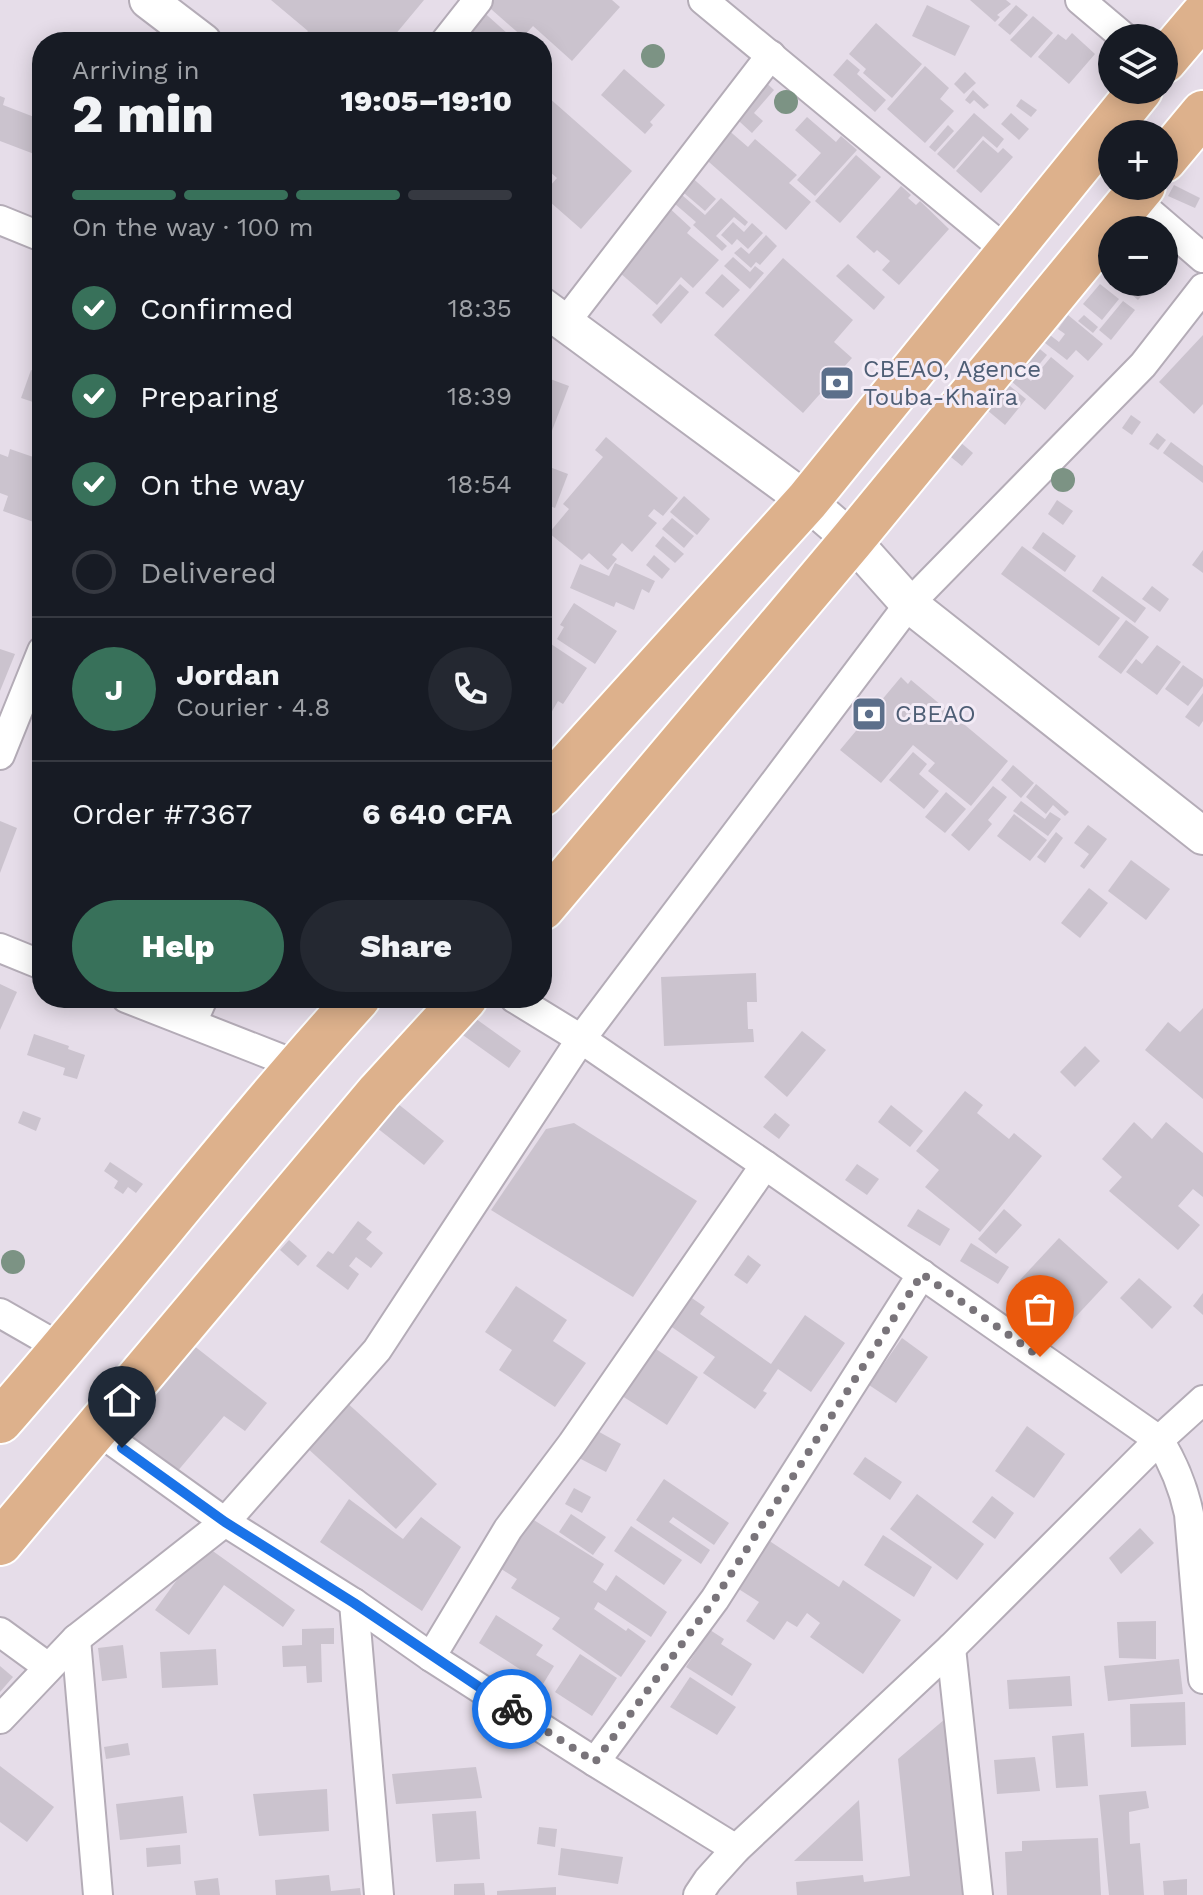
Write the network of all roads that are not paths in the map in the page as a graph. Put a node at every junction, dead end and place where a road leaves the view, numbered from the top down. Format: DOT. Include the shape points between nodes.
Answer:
graph roads {
  1 [pos="148,0"];
  2 [pos="478,0"];
  3 [pos="703,0"];
  4 [pos="1080,0"];
  5 [pos="1203,15"];
  6 [pos="1108,24"];
  7 [pos="190,32"];
  8 [pos="453,32"];
  9 [pos="1178,44"];
  10 [pos="771,55"];
  11 [pos="1129,104"];
  12 [pos="1203,113"];
  13 [pos="1178,143"];
  14 [pos="1131,200"];
  15 [pos="1146,200"];
  16 [pos="0,220"];
  17 [pos="32,233"];
  18 [pos="1008,252"];
  19 [pos="1203,258"];
  20 [pos="1203,288"];
  21 [pos="553,315"];
  22 [pos="807,501"];
  23 [pos="852,540"];
  24 [pos="909,604"];
  25 [pos="32,676"];
  26 [pos="0,755"];
  27 [pos="552,783"];
  28 [pos="1203,836"];
  29 [pos="552,896"];
  30 [pos="0,948"];
  31 [pos="32,961"];
  32 [pos="349,1008"];
  33 [pos="456,1008"];
  34 [pos="530,1008"];
  35 [pos="198,1011"];
  36 [pos="581,1039"];
  37 [pos="297,1065"];
  38 [pos="765,1165"];
  39 [pos="922,1274"];
  40 [pos="0,1313"];
  41 [pos="63,1349"];
  42 [pos="1203,1400"];
  43 [pos="0,1421"];
  44 [pos="97,1430"];
  45 [pos="1159,1440"];
  46 [pos="225,1522"];
  47 [pos="0,1543"];
  48 [pos="354,1603"];
  49 [pos="0,1632"];
  50 [pos="76,1639"];
  51 [pos="951,1648"];
  52 [pos="431,1657"];
  53 [pos="48,1667"];
  54 [pos="1203,1679"];
  55 [pos="0,1719"];
  56 [pos="595,1762"];
  57 [pos="736,1849"];
  58 [pos="98,1895"];
  59 [pos="379,1895"];
  60 [pos="698,1895"];
  61 [pos="978,1895"];
  1 -- 7 [label="street"];
  2 -- 8 [label="street"];
  3 -- 10 [label="street"];
  4 -- 6 [label="street"];
  5 -- 9 [label="main road"];
  10 -- 18 [label="street"];
  10 -- 21 [label="street"];
  11 -- 18 [label="main road"];
  12 -- 13 [label="main road"];
  14 -- 23 [label="main road"];
  15 -- 19 [label="street"];
  16 -- 17 [label="street"];
  18 -- 22 [label="main road"];
  20 -- 24 [label="street" via="1143,365"];
  21 -- 22 [label="street"];
  22 -- 23 [label="street"];
  22 -- 27 [label="main road"];
  23 -- 24 [label="street"];
  23 -- 29 [label="main road"];
  24 -- 28 [label="street"];
  24 -- 36 [label="street"];
  25 -- 26 [label="street"];
  30 -- 31 [label="street"];
  32 -- 37 [label="main road"];
  33 -- 44 [label="main road" via="379,1092"];
  34 -- 36 [label="street"];
  35 -- 37 [label="street"];
  36 -- 38 [label="street"];
  36 -- 46 [label="street" via="377,1350"];
  37 -- 41 [label="main road"];
  38 -- 39 [label="street"];
  38 -- 52 [label="street" via="508,1529"];
  39 -- 45 [label="street"];
  39 -- 56 [label="street" via="715,1599"];
  40 -- 41 [label="street"];
  41 -- 43 [label="main road"];
  42 -- 45 [label="street"];
  44 -- 46 [label="street"];
  44 -- 47 [label="main road"];
  45 -- 51 [label="street"];
  45 -- 54 [label="street" via="1185,1492"];
  46 -- 48 [label="street"];
  46 -- 50 [label="street"];
  48 -- 52 [label="street"];
  48 -- 59 [label="street"];
  49 -- 53 [label="street"];
  50 -- 53 [label="street"];
  50 -- 58 [label="street"];
  51 -- 57 [label="street"];
  51 -- 61 [label="street"];
  52 -- 56 [label="street"];
  53 -- 55 [label="street"];
  56 -- 57 [label="street"];
  57 -- 60 [label="street"];
}
